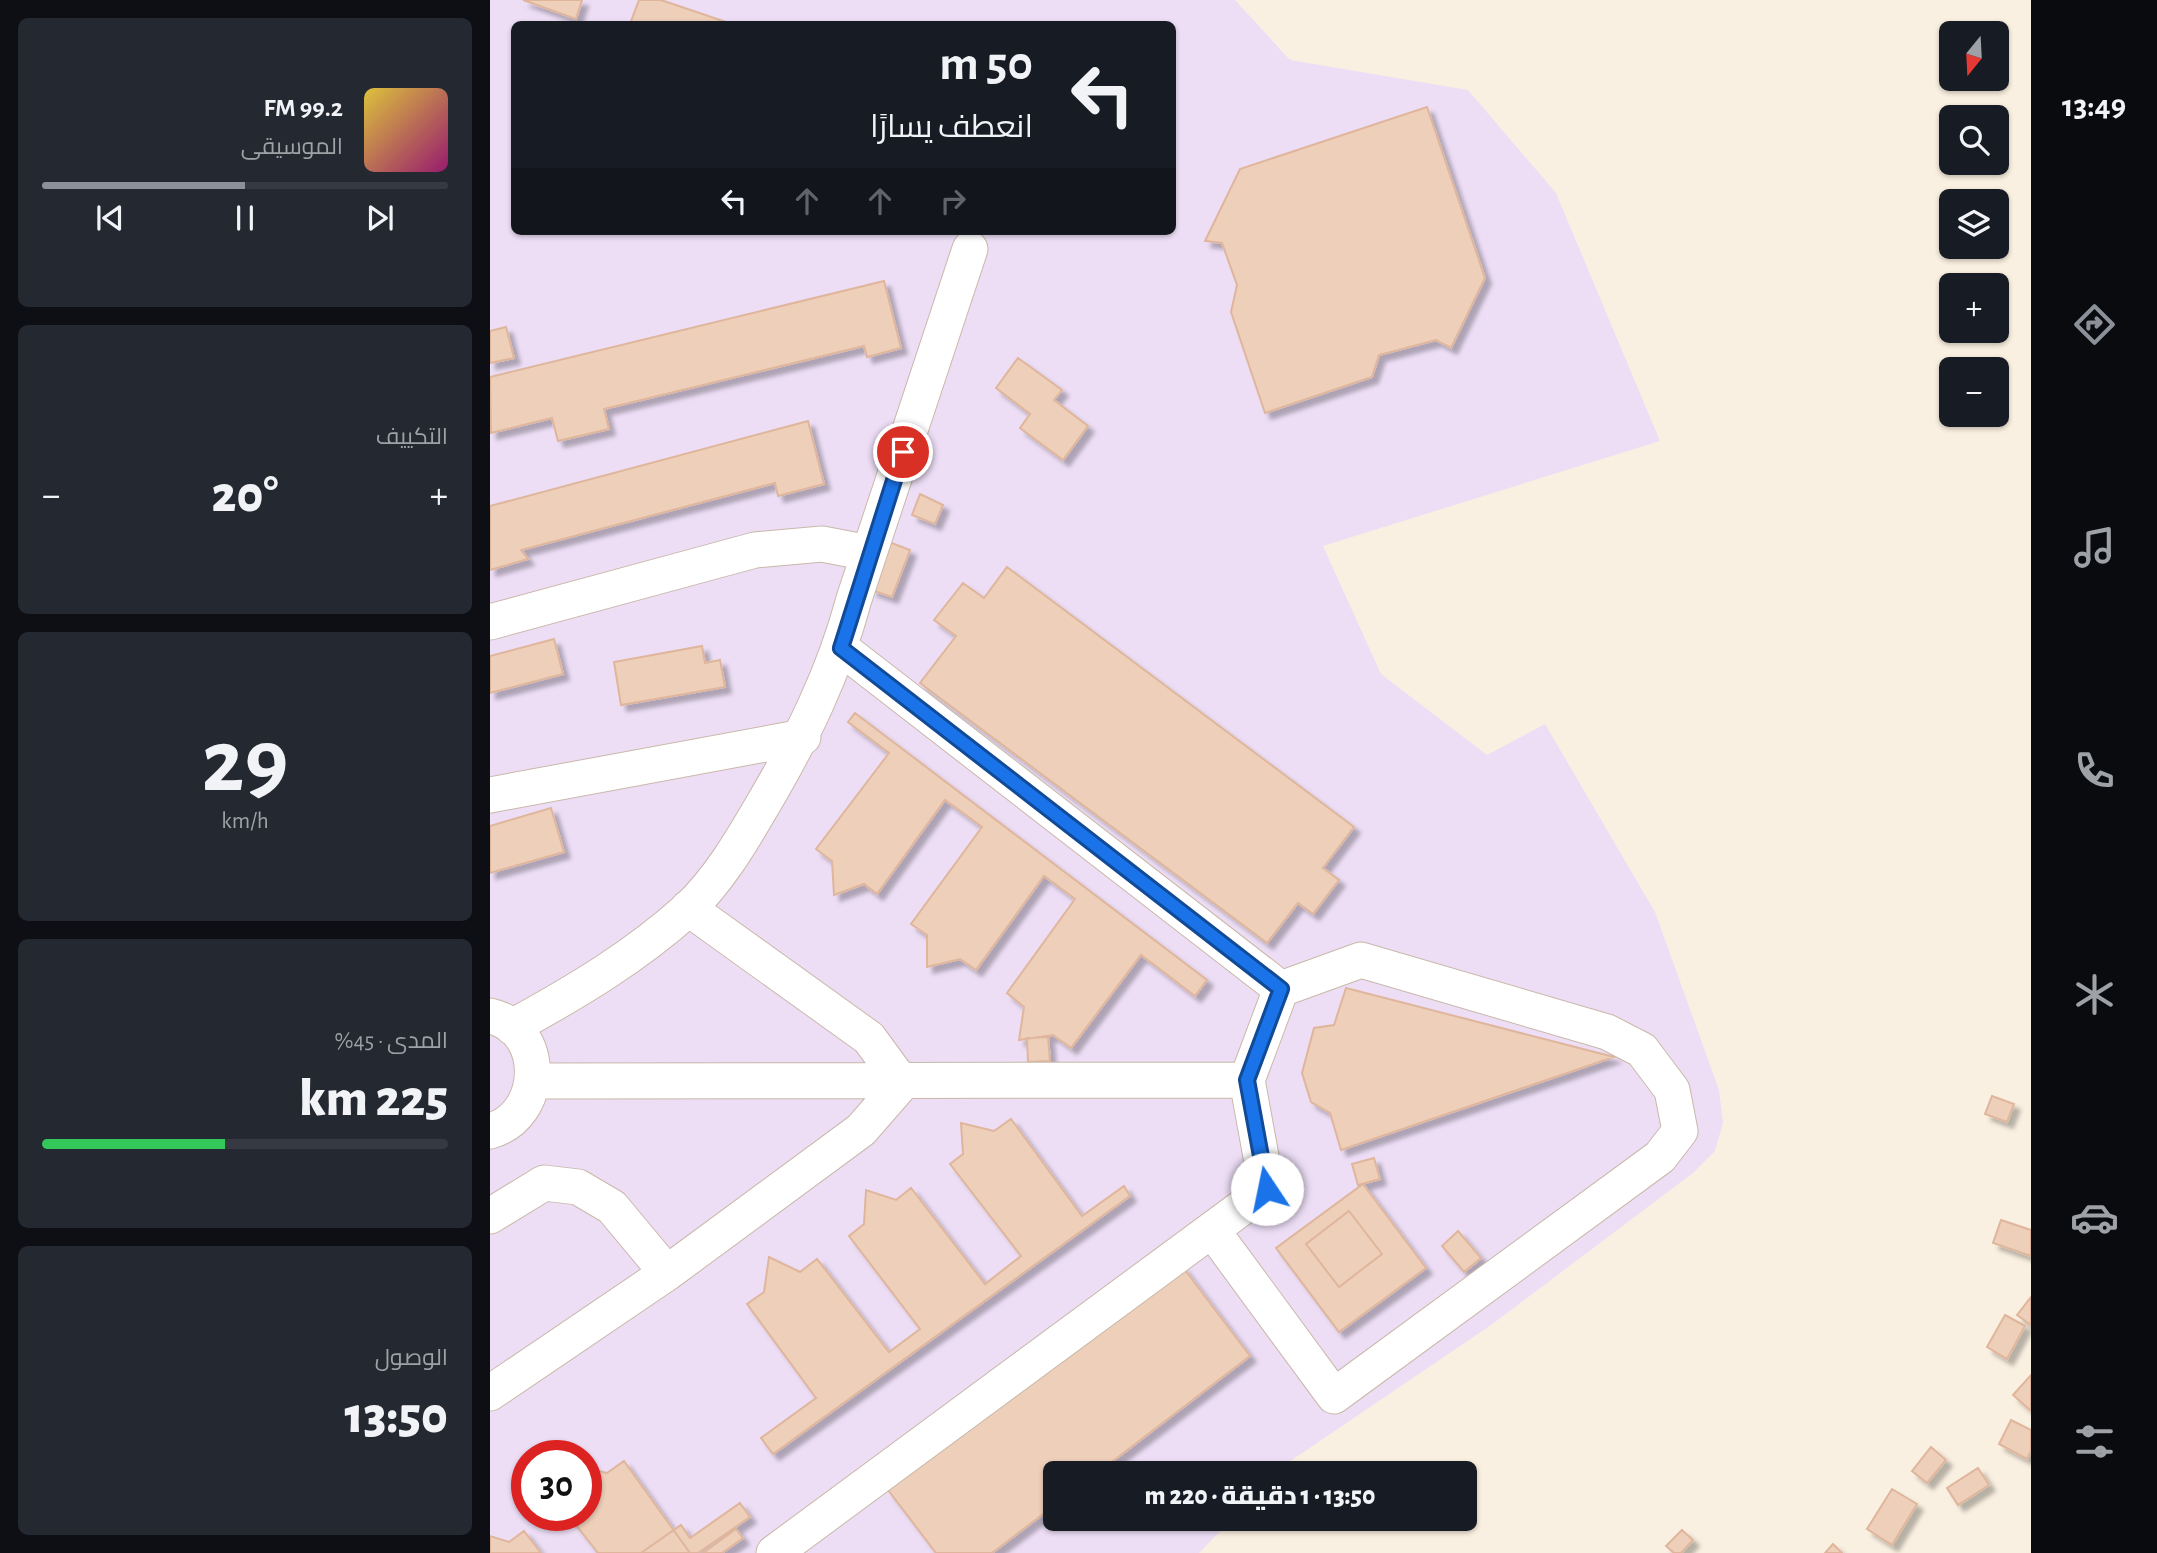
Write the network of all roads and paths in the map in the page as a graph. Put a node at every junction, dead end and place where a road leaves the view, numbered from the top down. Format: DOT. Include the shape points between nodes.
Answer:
graph roads {
  1 [pos="970,250"];
  2 [pos="869,553"];
  3 [pos="490,622"];
  4 [pos="841,648"];
  5 [pos="803,737"];
  6 [pos="490,795"];
  7 [pos="688,908"];
  8 [pos="1281,989"];
  9 [pos="501,1021"];
  10 [pos="1247,1080"];
  11 [pos="533,1081"];
  12 [pos="902,1083"];
  13 [pos="490,1131"];
  14 [pos="490,1216"];
  15 [pos="1212,1230"];
  16 [pos="667,1273"];
  17 [pos="490,1393"];
  18 [pos="774,1553"];
  1 -- 2 [label="street"];
  2 -- 3 [label="street" via="821,544 755,550"];
  2 -- 4 [label="street"];
  4 -- 5 [label="street"];
  4 -- 8 [label="street"];
  5 -- 6 [label="street"];
  5 -- 7 [label="street" via="750,827"];
  7 -- 9 [label="street" via="595,982"];
  7 -- 12 [label="street" via="869,1038"];
  8 -- 10 [label="street"];
  8 -- 15 [label="street" via="1361,960 1607,1032 1642,1050 1672,1090 1680,1131 1660,1157 1334,1396"];
  9 -- 11 [label="street" via="526,1042 533,1061"];
  10 -- 12 [label="street"];
  10 -- 15 [label="street" via="1267,1189"];
  11 -- 12 [label="street"];
  11 -- 13 [label="street" via="527,1101 515,1117"];
  12 -- 16 [label="street" via="861,1130"];
  14 -- 16 [label="street" via="544,1183 578,1187 612,1207"];
  15 -- 18 [label="street"];
  16 -- 17 [label="street"];
}
